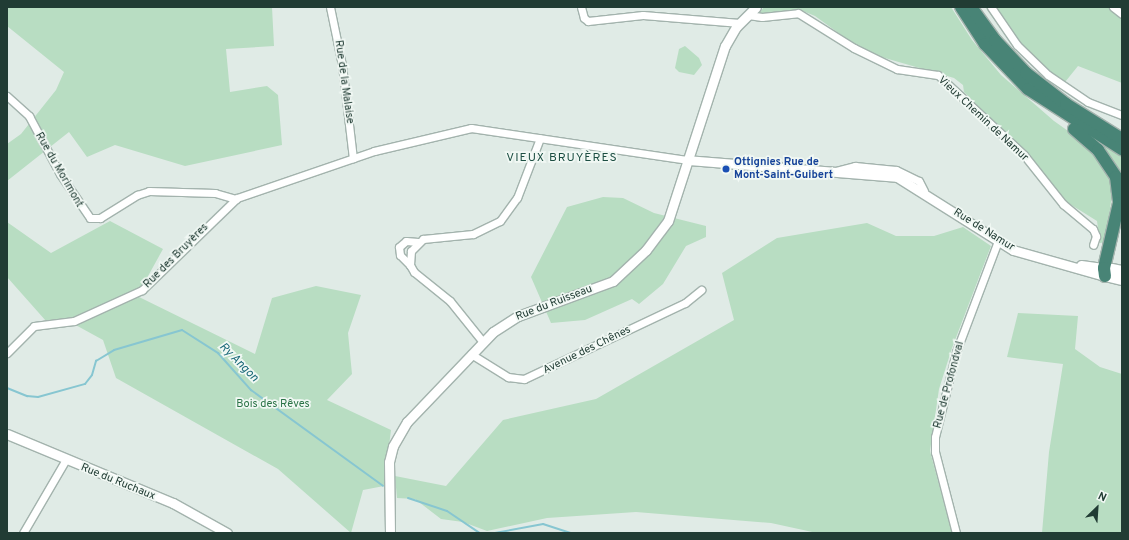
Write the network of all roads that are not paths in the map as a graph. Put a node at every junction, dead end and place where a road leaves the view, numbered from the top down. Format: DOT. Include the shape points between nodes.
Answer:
graph roads {
  1 [pos="330,7"];
  2 [pos="581,7"];
  3 [pos="756,7"];
  4 [pos="961,7"];
  5 [pos="972,7"];
  6 [pos="991,7"];
  7 [pos="1113,7"];
  8 [pos="1122,14"];
  9 [pos="748,15"];
  10 [pos="740,23"];
  11 [pos="7,96"];
  12 [pos="1041,99"];
  13 [pos="1122,115"];
  14 [pos="540,138"];
  15 [pos="1122,139"];
  16 [pos="1122,149"];
  17 [pos="354,158"];
  18 [pos="687,160"];
  19 [pos="236,199"];
  20 [pos="1122,233"];
  21 [pos="998,241"];
  22 [pos="418,242"];
  23 [pos="1094,245"];
  24 [pos="410,265"];
  25 [pos="1111,271"];
  26 [pos="1122,280"];
  27 [pos="701,290"];
  28 [pos="483,342"];
  29 [pos="7,353"];
  30 [pos="471,354"];
  31 [pos="7,434"];
  32 [pos="65,461"];
  33 [pos="23,533"];
  34 [pos="227,533"];
  35 [pos="390,533"];
  36 [pos="956,533"];
  1 -- 17 [label="street, Rue de la Malaise" via="341,57"];
  2 -- 10 [label="street" via="583,17 588,21 643,14"];
  3 -- 9 [label="street, Rue du Ruisseau"];
  4 -- 12 [label="highway" via="1002,64"];
  5 -- 15 [label="highway" via="995,40 1026,73 1066,104"];
  6 -- 13 [label="street" via="1017,45 1048,74 1088,102"];
  7 -- 8 [label="street"];
  9 -- 10 [label="street, Rue du Ruisseau"];
  9 -- 23 [label="street, Vieux Chemin de Namur" via="762,17 798,13 854,48 897,69 938,76 1024,155 1063,204 1093,230 1096,236"];
  10 -- 18 [label="street, Rue du Ruisseau" via="725,46"];
  11 -- 19 [label="street, Rue du Morimont" via="28,116 60,174 90,218 100,218 137,195 149,191 215,193"];
  12 -- 16 [label="highway"];
  12 -- 25 [label="highway" via="1050,110 1098,150 1116,177 1119,203"];
  14 -- 17 [label="street" via="468,128"];
  14 -- 18 [label="street"];
  14 -- 22 [label="street" via="514,203 500,221 479,233"];
  17 -- 19 [label="street" via="294,176"];
  18 -- 21 [label="street, Rue de Namur" via="897,176"];
  18 -- 28 [label="street, Rue du Ruisseau" via="668,221 646,250 613,281 518,316"];
  19 -- 29 [label="street, Rue des Bruyères" via="142,290 74,321 34,326"];
  20 -- 25 [label="highway"];
  21 -- 25 [label="street, Rue de Namur" via="1013,250 1048,261"];
  21 -- 36 [label="street, Rue de Profondval" via="956,352 935,437 934,452"];
  22 -- 24 [label="street" via="411,251"];
  22 -- 24 [label="street" via="406,241 399,247 400,255"];
  24 -- 28 [label="street" via="417,275 450,301"];
  25 -- 26 [label="main road, Rue de Namur"];
  27 -- 30 [label="street, Avenue des Chênes" via="685,303 524,379 508,377"];
  28 -- 30 [label="street, Rue du Ruisseau"];
  30 -- 35 [label="street, Rue du Ruisseau" via="402,429 391,454 388,483"];
  31 -- 32 [label="street, Rue du Ruchaux"];
  32 -- 33 [label="street"];
  32 -- 34 [label="street, Rue du Ruchaux" via="173,503"];
}
